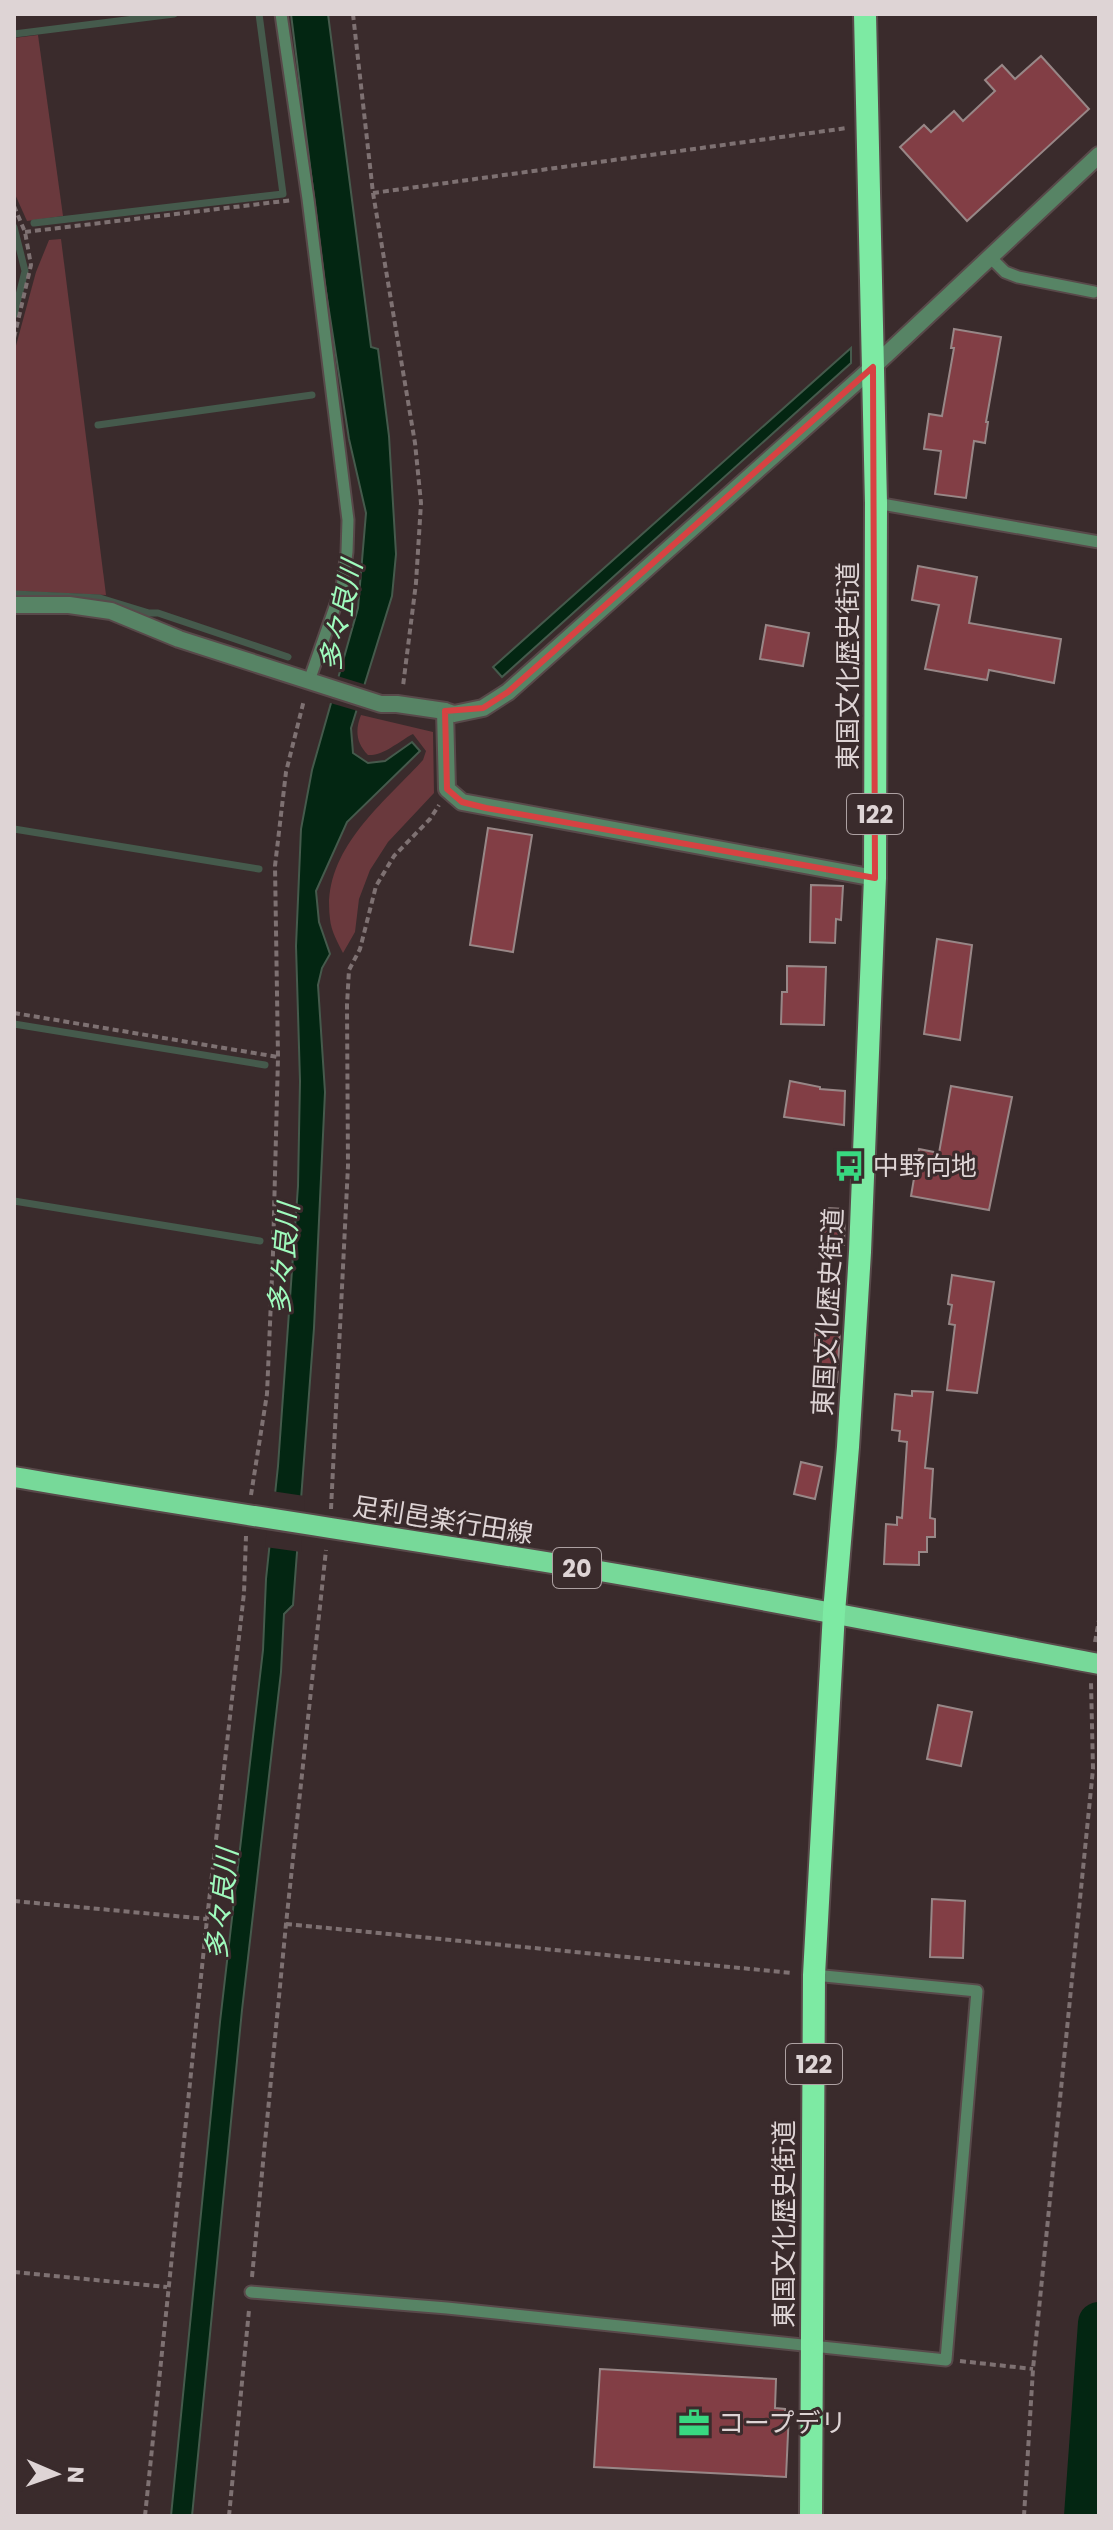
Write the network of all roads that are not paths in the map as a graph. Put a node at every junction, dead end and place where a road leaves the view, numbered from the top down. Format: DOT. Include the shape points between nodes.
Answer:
graph roads {
  1 [pos="281,14"];
  2 [pos="865,14"];
  3 [pos="1099,155"];
  4 [pos="991,258"];
  5 [pos="1094,292"];
  6 [pos="873,367"];
  7 [pos="876,503"];
  8 [pos="1099,542"];
  9 [pos="14,605"];
  10 [pos="313,683"];
  11 [pos="445,711"];
  12 [pos="875,878"];
  13 [pos="14,1477"];
  14 [pos="834,1612"];
  15 [pos="1096,1664"];
  16 [pos="814,1975"];
  17 [pos="251,2292"];
  18 [pos="811,2347"];
  19 [pos="811,2516"];
  1 -- 10 [label="lane" via="348,520 342,587"];
  2 -- 6 [label="highway, 東国文化歴史街道 / 122"];
  3 -- 4 [label="street"];
  4 -- 5 [label="lane" via="1018,277"];
  4 -- 6 [label="street"];
  6 -- 7 [label="highway, 東国文化歴史街道 / 122"];
  6 -- 11 [label="street" via="508,692 483,708"];
  7 -- 8 [label="lane"];
  7 -- 12 [label="highway, 東国文化歴史街道 / 122"];
  9 -- 10 [label="street" via="111,611"];
  10 -- 11 [label="street" via="389,704"];
  11 -- 12 [label="street" via="447,789 462,802"];
  12 -- 14 [label="highway, 東国文化歴史街道 / 122" via="860,1252"];
  13 -- 14 [label="main road, 足利邑楽行田線 / 20"];
  14 -- 15 [label="main road, 足利邑楽行田線 / 20"];
  14 -- 16 [label="highway, 東国文化歴史街道 / 122"];
  16 -- 18 [label="highway, 東国文化歴史街道 / 122"];
  16 -- 18 [label="lane" via="977,1991 946,2360"];
  17 -- 18 [label="lane"];
  18 -- 19 [label="highway, 東国文化歴史街道 / 122"];
}
